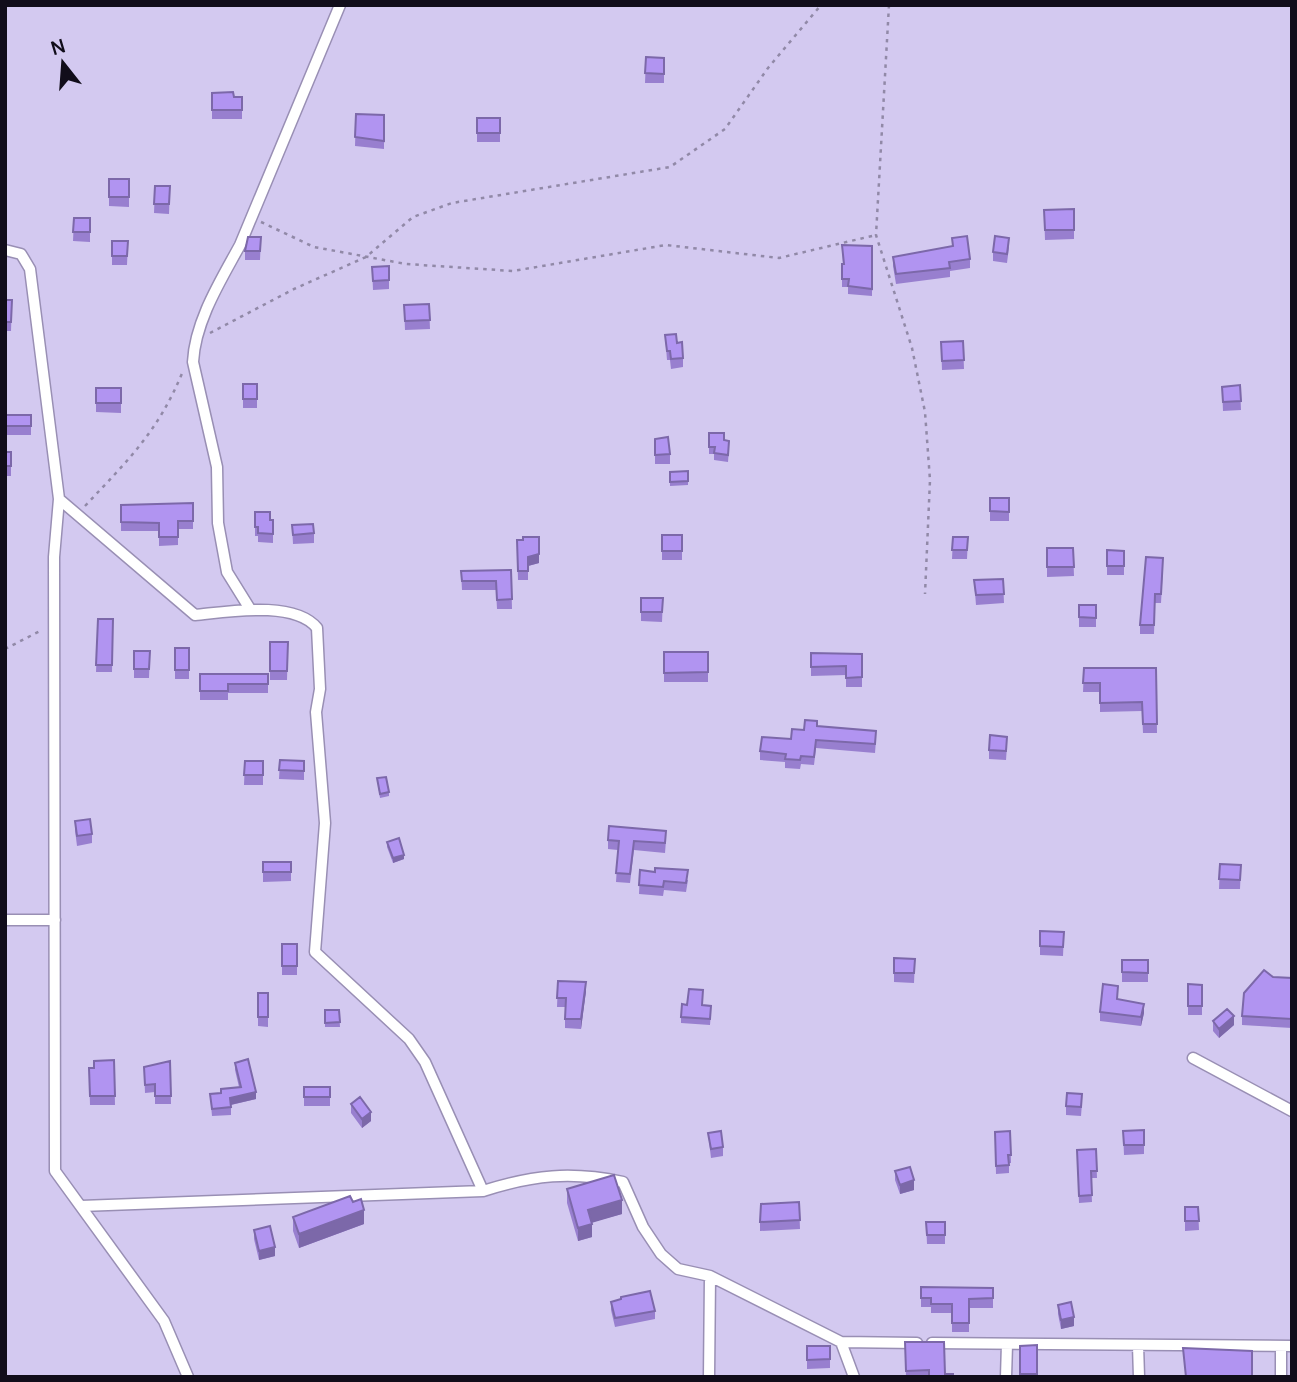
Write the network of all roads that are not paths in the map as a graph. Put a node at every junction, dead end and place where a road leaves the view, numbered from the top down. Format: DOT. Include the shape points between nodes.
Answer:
graph roads {
  1 [pos="340,5"];
  2 [pos="5,250"];
  3 [pos="59,499"];
  4 [pos="250,609"];
  5 [pos="5,920"];
  6 [pos="55,920"];
  7 [pos="1193,1058"];
  8 [pos="1292,1111"];
  9 [pos="482,1191"];
  10 [pos="81,1206"];
  11 [pos="710,1276"];
  12 [pos="841,1342"];
  13 [pos="1007,1344"];
  14 [pos="1138,1345"];
  15 [pos="1287,1346"];
  16 [pos="188,1377"];
  17 [pos="709,1377"];
  18 [pos="854,1377"];
  19 [pos="1006,1377"];
  20 [pos="1139,1377"];
  21 [pos="1281,1377"];
  1 -- 4 [label="street" via="194,344 193,362 217,467 218,523 227,572"];
  2 -- 3 [label="street" via="22,254 30,268"];
  3 -- 4 [label="street" via="195,615"];
  3 -- 6 [label="street" via="54,558"];
  4 -- 9 [label="street" via="311,621 317,628 320,689 316,712 325,822 315,952 409,1039 425,1062"];
  5 -- 6 [label="street"];
  6 -- 10 [label="street" via="55,1171"];
  7 -- 8 [label="street"];
  9 -- 10 [label="street"];
  9 -- 11 [label="street" via="520,1179 560,1175 584,1174 623,1182 661,1254 678,1269"];
  10 -- 16 [label="street" via="164,1321"];
  11 -- 12 [label="street"];
  11 -- 17 [label="street"];
  12 -- 13 [label="street"];
  12 -- 18 [label="street"];
  13 -- 14 [label="street"];
  13 -- 19 [label="street"];
  14 -- 15 [label="street"];
  14 -- 20 [label="street"];
  15 -- 21 [label="street"];
}
